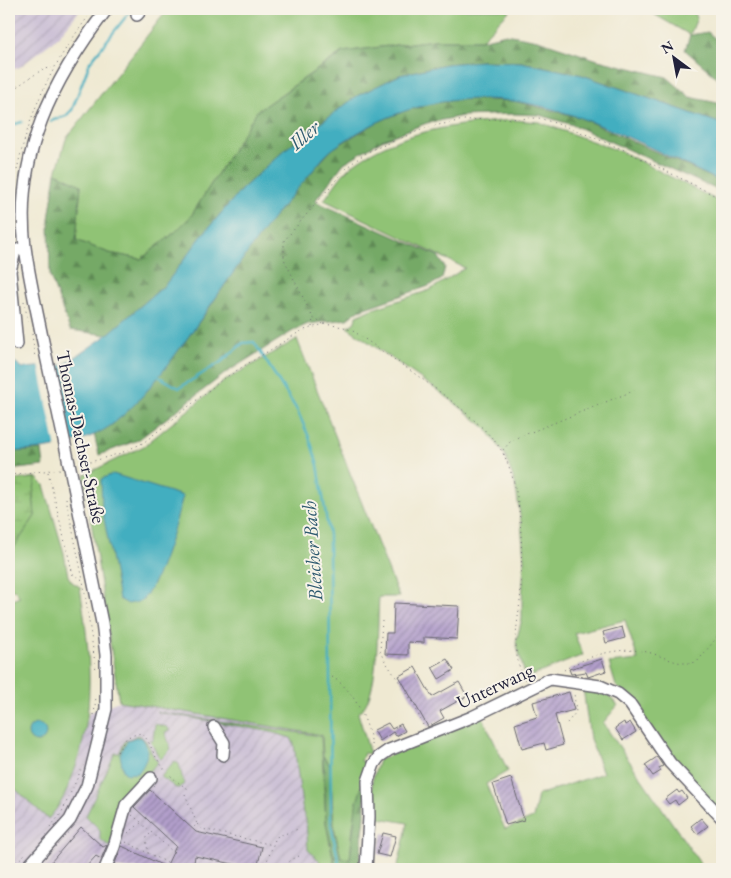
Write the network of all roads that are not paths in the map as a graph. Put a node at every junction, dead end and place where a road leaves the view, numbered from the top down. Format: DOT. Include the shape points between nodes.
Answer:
graph roads {
  1 [pos="107,9"];
  2 [pos="25,247"];
  3 [pos="17,344"];
  4 [pos="214,727"];
  5 [pos="223,755"];
  6 [pos="151,778"];
  7 [pos="722,818"];
  8 [pos="26,869"];
  9 [pos="105,869"];
  10 [pos="366,869"];
  1 -- 2 [label="street, Thomas-Dachser-Straße" via="60,77 42,117 30,156 25,191"];
  2 -- 3 [label="street" via="15,251 10,271"];
  2 -- 8 [label="street, Thomas-Dachser-Straße, bridge" via="36,336 72,482 106,655 106,709 87,786 70,820"];
  4 -- 5 [label="street" via="224,743"];
  6 -- 9 [label="street" via="126,805"];
  7 -- 10 [label="street, Unterwang" via="670,762 630,704 618,694 600,686 550,679 378,758 368,782"];
}
